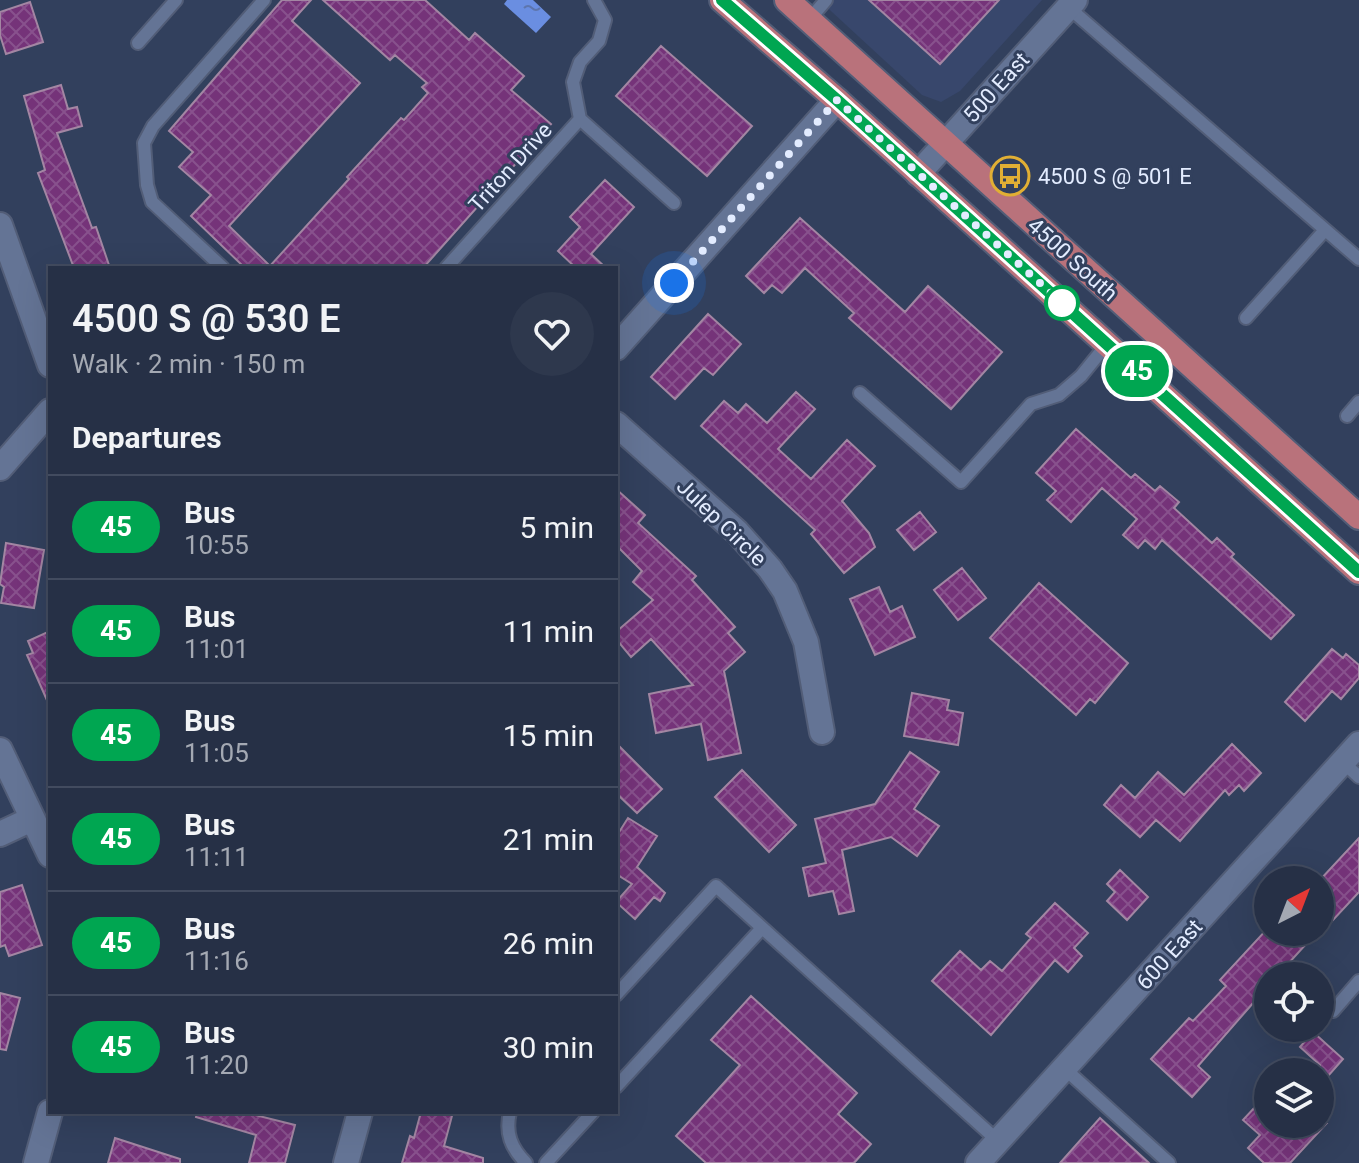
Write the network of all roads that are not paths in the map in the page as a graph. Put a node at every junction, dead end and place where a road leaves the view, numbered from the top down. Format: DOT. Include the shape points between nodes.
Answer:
graph roads {
  1 [pos="176,0"];
  2 [pos="264,0"];
  3 [pos="594,0"];
  4 [pos="722,0"];
  5 [pos="787,0"];
  6 [pos="826,0"];
  7 [pos="1072,4"];
  8 [pos="809,20"];
  9 [pos="138,43"];
  10 [pos="837,100"];
  11 [pos="580,119"];
  12 [pos="945,143"];
  13 [pos="918,174"];
  14 [pos="674,203"];
  15 [pos="0,225"];
  16 [pos="1325,230"];
  17 [pos="1359,259"];
  18 [pos="221,266"];
  19 [pos="448,266"];
  20 [pos="1246,318"];
  21 [pos="1107,344"];
  22 [pos="618,346"];
  23 [pos="48,359"];
  24 [pos="860,393"];
  25 [pos="1359,402"];
  26 [pos="48,413"];
  27 [pos="1347,416"];
  28 [pos="618,426"];
  29 [pos="0,468"];
  30 [pos="1359,517"];
  31 [pos="1359,572"];
  32 [pos="822,732"];
  33 [pos="1359,744"];
  34 [pos="0,750"];
  35 [pos="1351,769"];
  36 [pos="32,819"];
  37 [pos="0,834"];
  38 [pos="48,851"];
  39 [pos="762,928"];
  40 [pos="1359,981"];
  41 [pos="618,993"];
  42 [pos="1334,1010"];
  43 [pos="1065,1069"];
  44 [pos="618,1085"];
  45 [pos="49,1114"];
  46 [pos="359,1114"];
  47 [pos="510,1114"];
  48 [pos="591,1114"];
  49 [pos="998,1141"];
  50 [pos="36,1163"];
  51 [pos="346,1163"];
  52 [pos="526,1163"];
  53 [pos="546,1163"];
  54 [pos="978,1163"];
  55 [pos="1169,1163"];
  1 -- 9 [label="lane"];
  2 -- 18 [label="lane" via="153,126 144,143 152,202"];
  3 -- 11 [label="lane, Triton Drive" via="605,20 599,41 580,62 573,82"];
  4 -- 10 [label="main road, 4500 South"];
  5 -- 8 [label="main road, 4500 South"];
  6 -- 8 [label="lane"];
  7 -- 12 [label="street, 500 East"];
  7 -- 16 [label="lane"];
  8 -- 12 [label="main road, 4500 South"];
  10 -- 13 [label="main road, 4500 South"];
  10 -- 22 [label="street"];
  11 -- 14 [label="lane"];
  11 -- 19 [label="lane, Triton Drive"];
  12 -- 13 [label="street, 500 East"];
  12 -- 30 [label="main road, 4500 South"];
  13 -- 21 [label="main road, 4500 South"];
  15 -- 23 [label="street"];
  16 -- 17 [label="lane"];
  16 -- 20 [label="lane"];
  21 -- 24 [label="lane" via="1059,395 1031,404 961,482"];
  21 -- 31 [label="main road, 4500 South"];
  25 -- 27 [label="lane"];
  26 -- 29 [label="street"];
  28 -- 32 [label="street, Julep Circle" via="737,532 785,591 806,642"];
  33 -- 35 [label="street, 600 East"];
  34 -- 36 [label="street"];
  35 -- 43 [label="street, 600 East"];
  36 -- 37 [label="street"];
  36 -- 38 [label="street"];
  39 -- 41 [label="lane" via="716,886"];
  39 -- 44 [label="lane"];
  39 -- 49 [label="lane"];
  40 -- 42 [label="lane"];
  43 -- 49 [label="street, 600 East"];
  43 -- 55 [label="lane"];
  45 -- 50 [label="street"];
  46 -- 51 [label="street"];
  47 -- 52 [label="lane" via="510,1141"];
  48 -- 53 [label="lane"];
  49 -- 54 [label="street, 600 East"];
}
